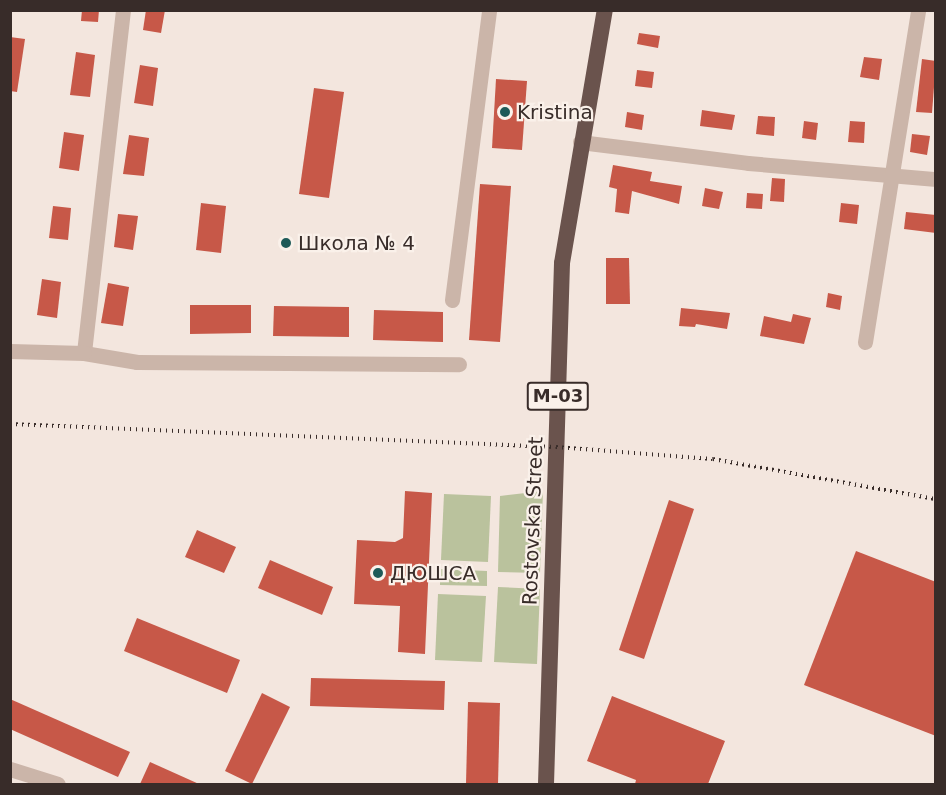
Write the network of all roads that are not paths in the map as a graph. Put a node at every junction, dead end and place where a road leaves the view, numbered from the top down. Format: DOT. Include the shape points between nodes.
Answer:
graph roads {
  1 [pos="123,10"];
  2 [pos="489,10"];
  3 [pos="605,10"];
  4 [pos="918,10"];
  5 [pos="580,142"];
  6 [pos="893,174"];
  7 [pos="936,179"];
  8 [pos="453,300"];
  9 [pos="865,342"];
  10 [pos="10,351"];
  11 [pos="84,353"];
  12 [pos="459,364"];
  13 [pos="10,769"];
  14 [pos="58,784"];
  15 [pos="546,784"];
  1 -- 11 [label="street"];
  2 -- 8 [label="street"];
  3 -- 5 [label="highway, Rostovska Street / М-03"];
  4 -- 6 [label="street"];
  5 -- 6 [label="street" via="748,163"];
  5 -- 15 [label="highway, Rostovska Street / М-03" via="562,263"];
  6 -- 7 [label="street"];
  6 -- 9 [label="street"];
  10 -- 11 [label="street"];
  11 -- 12 [label="street" via="137,362"];
  13 -- 14 [label="street"];
}
